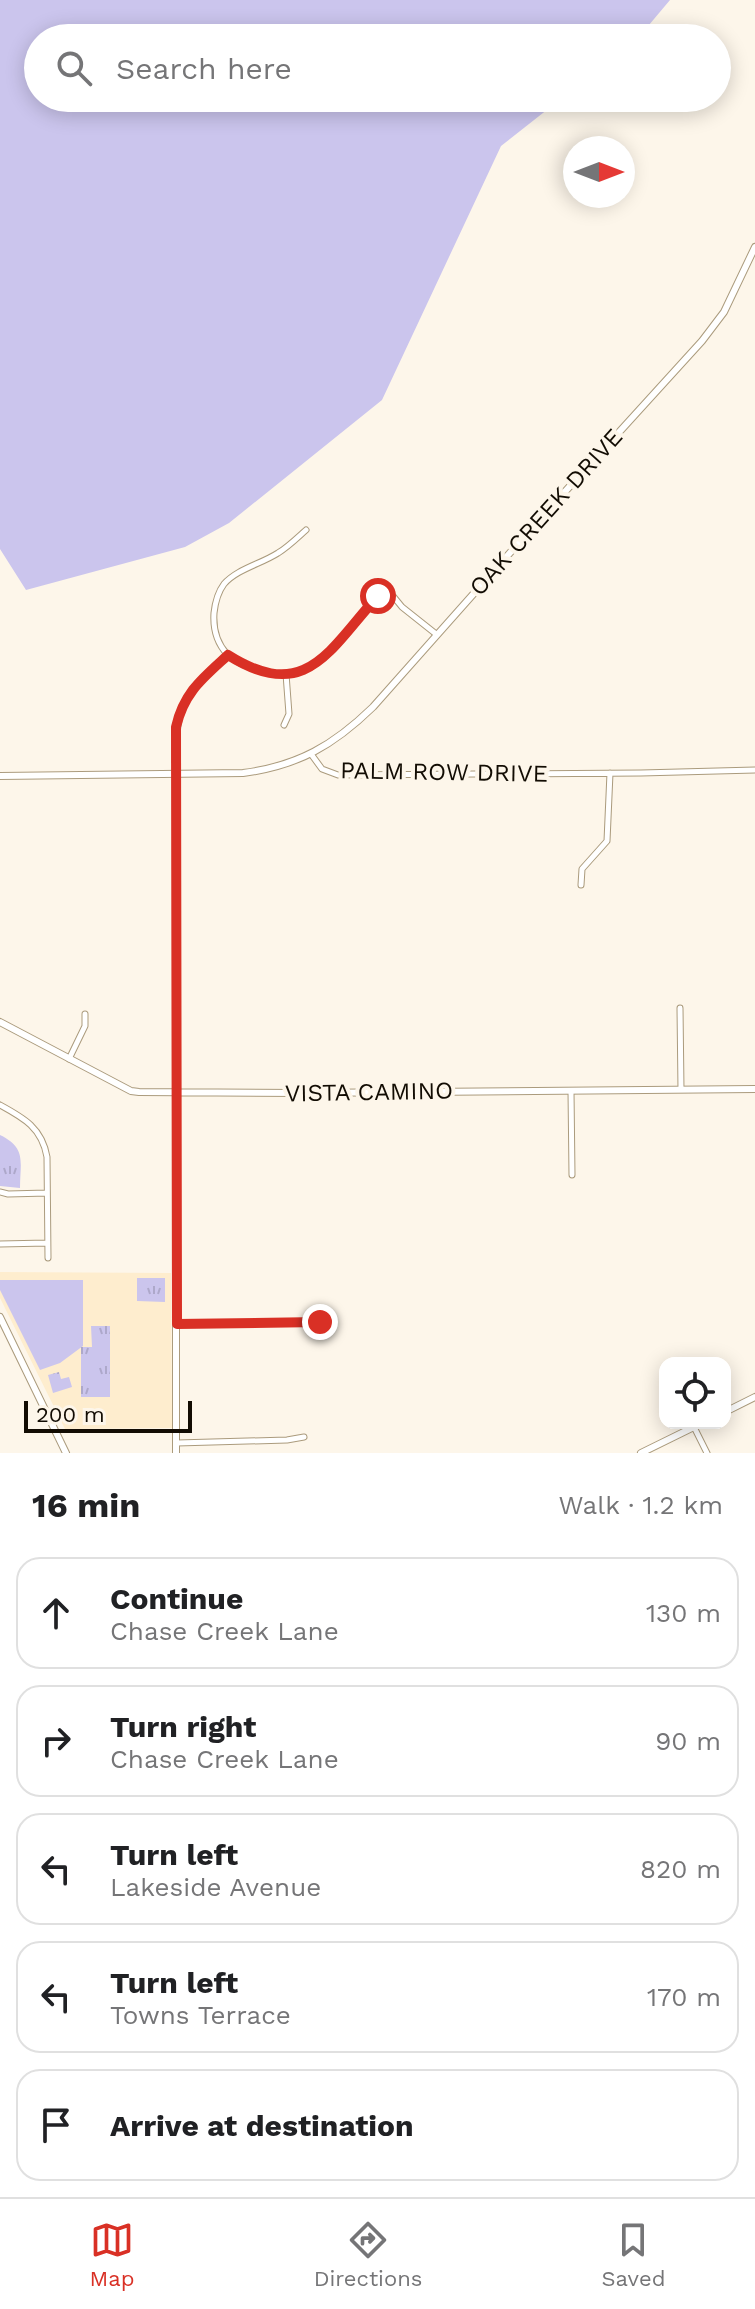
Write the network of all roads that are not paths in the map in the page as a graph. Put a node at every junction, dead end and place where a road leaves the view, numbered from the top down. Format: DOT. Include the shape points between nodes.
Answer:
graph roads {
  1 [pos="755,247"];
  2 [pos="306,530"];
  3 [pos="436,634"];
  4 [pos="228,655"];
  5 [pos="286,674"];
  6 [pos="284,725"];
  7 [pos="311,754"];
  8 [pos="755,770"];
  9 [pos="610,773"];
  10 [pos="176,774"];
  11 [pos="0,776"];
  12 [pos="581,885"];
  13 [pos="680,1008"];
  14 [pos="85,1014"];
  15 [pos="0,1022"];
  16 [pos="69,1059"];
  17 [pos="681,1089"];
  18 [pos="755,1089"];
  19 [pos="571,1091"];
  20 [pos="177,1092"];
  21 [pos="0,1105"];
  22 [pos="572,1175"];
  23 [pos="0,1192"];
  24 [pos="47,1193"];
  25 [pos="47,1243"];
  26 [pos="0,1244"];
  27 [pos="48,1258"];
  28 [pos="0,1317"];
  29 [pos="177,1324"];
  30 [pos="329,1327"];
  31 [pos="755,1397"];
  32 [pos="731,1409"];
  33 [pos="690,1429"];
  34 [pos="695,1429"];
  35 [pos="304,1437"];
  36 [pos="177,1443"];
  37 [pos="66,1453"];
  38 [pos="176,1453"];
  39 [pos="641,1453"];
  40 [pos="707,1453"];
  1 -- 3 [label="street, OAK CREEK DRIVE" via="711,330"];
  2 -- 4 [label="street" via="224,585 214,619"];
  3 -- 5 [label="street" via="393,596 383,594 326,656 301,672"];
  3 -- 7 [label="street, OAK CREEK DRIVE" via="350,730"];
  4 -- 5 [label="street" via="259,671"];
  4 -- 10 [label="street" via="196,685 180,711"];
  5 -- 6 [label="street" via="289,714"];
  7 -- 9 [label="street, PALM ROW DRIVE" via="322,769 338,775"];
  7 -- 10 [label="street, PALM ROW DRIVE" via="256,771"];
  8 -- 9 [label="street, PALM ROW DRIVE"];
  9 -- 12 [label="street" via="607,841 582,869"];
  10 -- 11 [label="street, PALM ROW DRIVE"];
  10 -- 20 [label="street"];
  13 -- 17 [label="street"];
  14 -- 16 [label="street" via="85,1026"];
  15 -- 16 [label="street, VISTA CAMINO"];
  16 -- 20 [label="street, VISTA CAMINO" via="131,1091"];
  17 -- 18 [label="street, VISTA CAMINO"];
  17 -- 19 [label="street, VISTA CAMINO"];
  19 -- 20 [label="street, VISTA CAMINO"];
  19 -- 22 [label="street"];
  20 -- 29 [label="street"];
  21 -- 24 [label="street" via="26,1119 42,1138"];
  23 -- 24 [label="street"];
  24 -- 25 [label="street"];
  25 -- 26 [label="street"];
  25 -- 27 [label="street"];
  28 -- 37 [label="street"];
  29 -- 30 [label="street" via="320,1322"];
  29 -- 36 [label="street"];
  31 -- 32 [label="street"];
  33 -- 39 [label="street"];
  34 -- 40 [label="street"];
  35 -- 36 [label="street"];
  36 -- 38 [label="street"];
}
